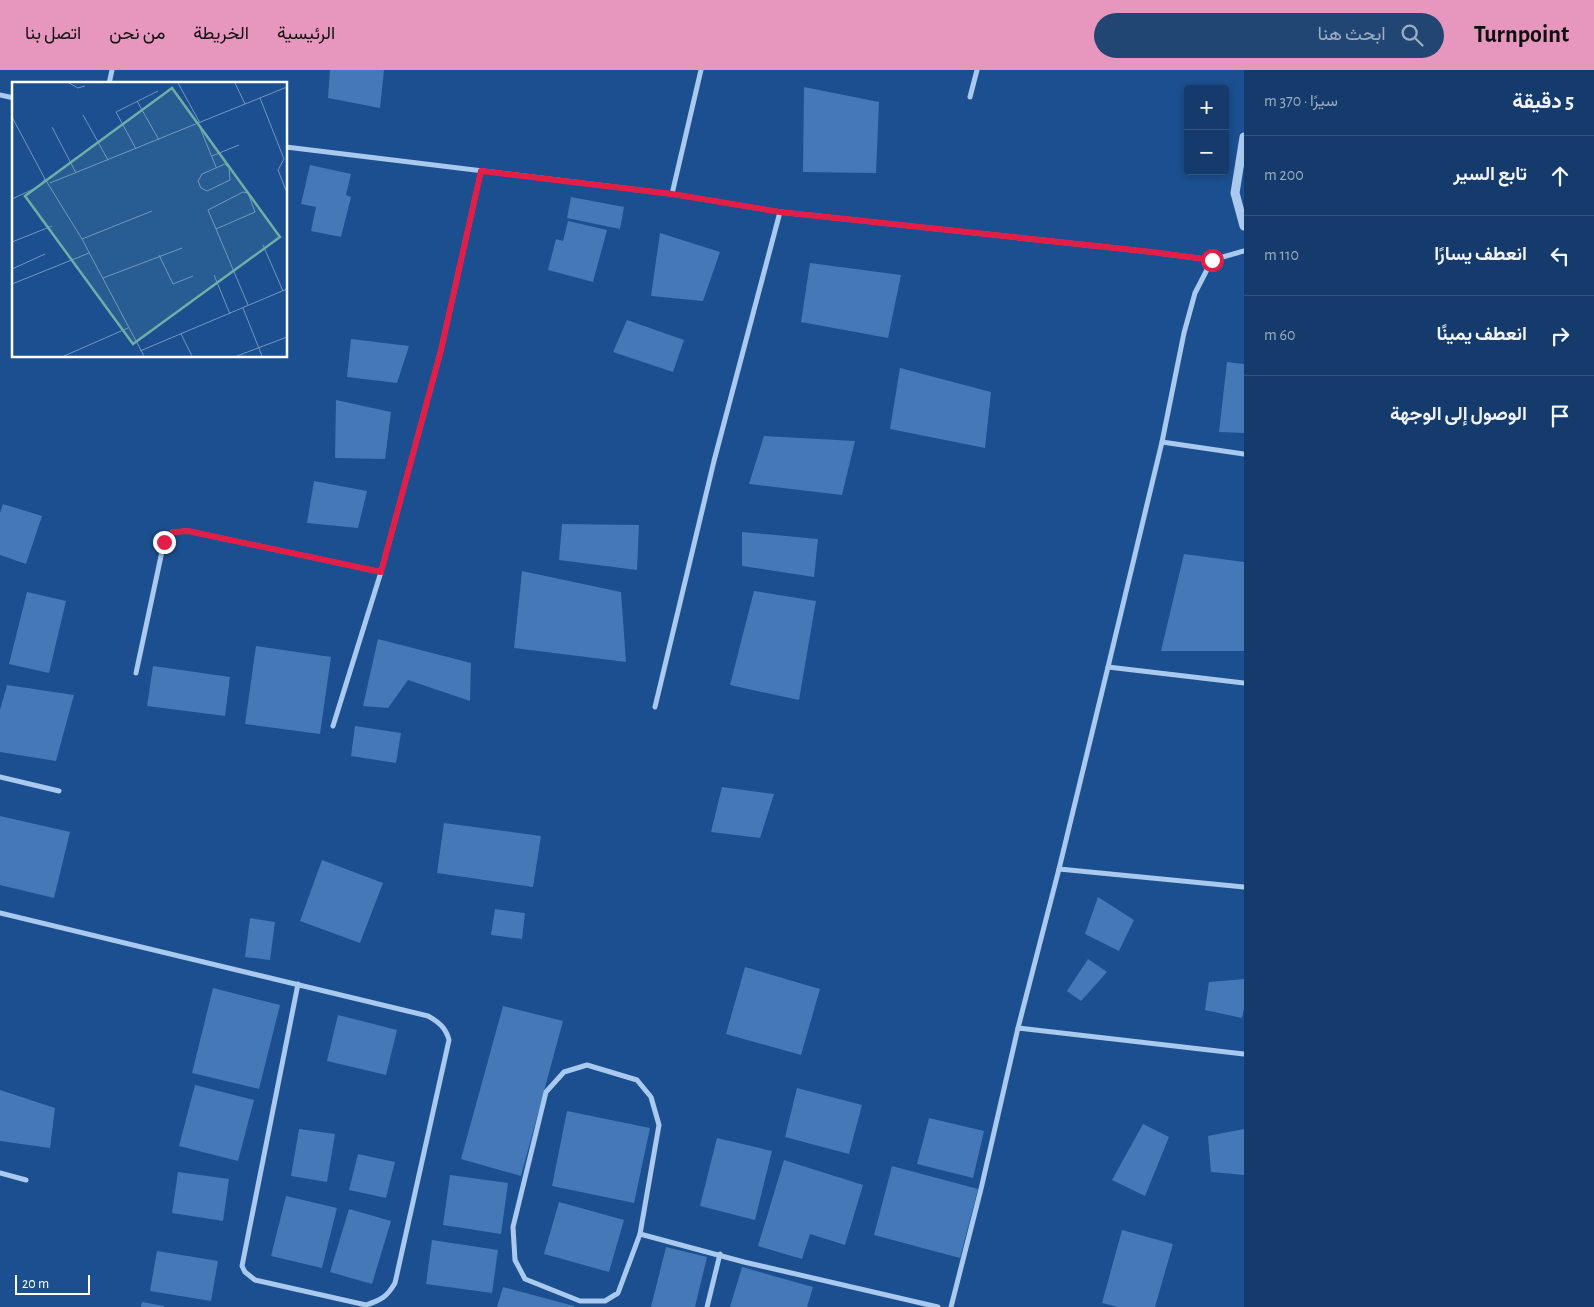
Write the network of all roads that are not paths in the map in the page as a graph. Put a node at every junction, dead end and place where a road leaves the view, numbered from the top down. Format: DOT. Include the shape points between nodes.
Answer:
graph roads {
  1 [pos="701,70"];
  2 [pos="976,70"];
  3 [pos="970,97"];
  4 [pos="1244,137"];
  5 [pos="288,147"];
  6 [pos="481,171"];
  7 [pos="672,194"];
  8 [pos="780,212"];
  9 [pos="1244,226"];
  10 [pos="1244,250"];
  11 [pos="1212,260"];
  12 [pos="1162,442"];
  13 [pos="1244,454"];
  14 [pos="381,572"];
  15 [pos="1108,667"];
  16 [pos="136,673"];
  17 [pos="1244,683"];
  18 [pos="655,707"];
  19 [pos="333,726"];
  20 [pos="0,777"];
  21 [pos="59,791"];
  22 [pos="1059,869"];
  23 [pos="1244,887"];
  24 [pos="0,913"];
  25 [pos="298,984"];
  26 [pos="1018,1028"];
  27 [pos="1244,1054"];
  28 [pos="0,1174"];
  29 [pos="26,1180"];
  30 [pos="640,1234"];
  31 [pos="720,1254"];
  32 [pos="707,1307"];
  33 [pos="938,1307"];
  34 [pos="951,1307"];
  1 -- 7 [label="street"];
  2 -- 3 [label="street"];
  4 -- 9 [label="street" via="1235,193"];
  5 -- 6 [label="street"];
  6 -- 7 [label="street"];
  6 -- 14 [label="street" via="441,350"];
  7 -- 8 [label="street"];
  8 -- 11 [label="street"];
  8 -- 18 [label="street" via="712,470"];
  10 -- 11 [label="street"];
  11 -- 12 [label="street" via="1195,293 1184,333"];
  12 -- 13 [label="street"];
  12 -- 15 [label="street"];
  14 -- 16 [label="street" via="188,531 173,532 164,542"];
  14 -- 19 [label="street"];
  15 -- 17 [label="street"];
  15 -- 22 [label="street"];
  20 -- 21 [label="street"];
  22 -- 23 [label="street"];
  22 -- 26 [label="street"];
  24 -- 25 [label="street"];
  25 -- 25 [label="street" via="428,1016 447,1031 449,1040 396,1283 389,1294 366,1305 255,1280 244,1272 242,1266"];
  26 -- 27 [label="street"];
  26 -- 34 [label="street"];
  28 -- 29 [label="street"];
  30 -- 30 [label="street" via="618,1293 605,1300 580,1301 525,1279 515,1260 513,1227 546,1092 564,1072 587,1064 637,1080 651,1097 659,1125"];
  30 -- 31 [label="street"];
  31 -- 32 [label="street"];
  31 -- 33 [label="street"];
}
